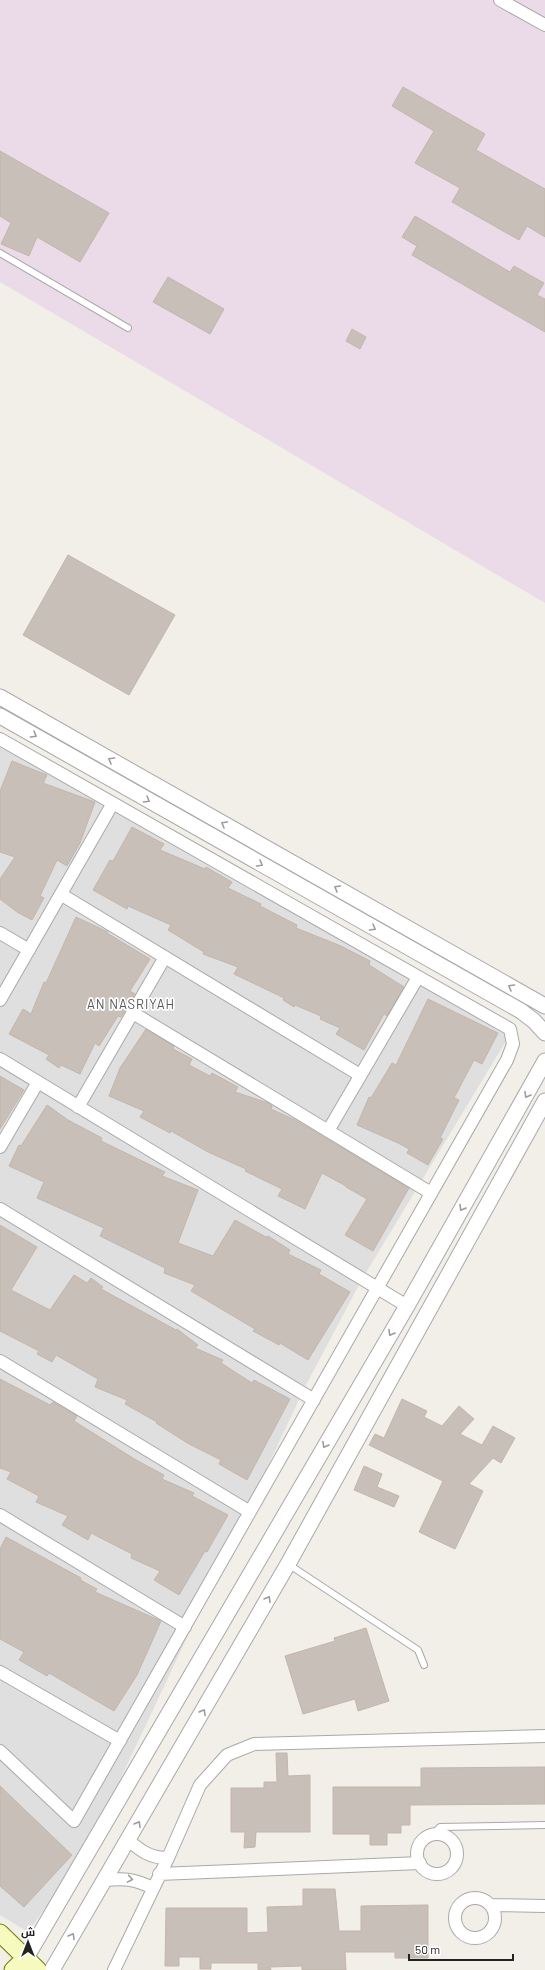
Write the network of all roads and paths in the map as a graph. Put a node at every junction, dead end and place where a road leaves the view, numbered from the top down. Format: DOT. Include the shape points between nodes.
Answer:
graph roads {
  1 [pos="500,0"];
  2 [pos="545,25"];
  3 [pos="0,253"];
  4 [pos="128,328"];
  5 [pos="0,697"];
  6 [pos="0,716"];
  7 [pos="0,739"];
  8 [pos="113,803"];
  9 [pos="62,895"];
  10 [pos="0,933"];
  11 [pos="29,950"];
  12 [pos="165,957"];
  13 [pos="418,977"];
  14 [pos="0,1000"];
  15 [pos="545,1006"];
  16 [pos="132,1013"];
  17 [pos="545,1033"];
  18 [pos="0,1059"];
  19 [pos="545,1061"];
  20 [pos="360,1075"];
  21 [pos="38,1082"];
  22 [pos="545,1101"];
  23 [pos="78,1107"];
  24 [pos="328,1131"];
  25 [pos="0,1147"];
  26 [pos="431,1194"];
  27 [pos="0,1209"];
  28 [pos="377,1288"];
  29 [pos="407,1306"];
  30 [pos="0,1360"];
  31 [pos="314,1400"];
  32 [pos="250,1512"];
  33 [pos="0,1515"];
  34 [pos="288,1564"];
  35 [pos="185,1627"];
  36 [pos="424,1665"];
  37 [pos="0,1672"];
  38 [pos="545,1736"];
  39 [pos="120,1741"];
  40 [pos="0,1751"];
  41 [pos="545,1825"];
  42 [pos="433,1834"];
  43 [pos="128,1840"];
  44 [pos="168,1858"];
  45 [pos="420,1863"];
  46 [pos="159,1874"];
  47 [pos="105,1880"];
  48 [pos="153,1888"];
  49 [pos="492,1905"];
  50 [pos="545,1906"];
  51 [pos="0,1933"];
  52 [pos="32,1964"];
  53 [pos="12,1970"];
  54 [pos="52,1970"];
  55 [pos="114,1970"];
  1 -- 2 [label="street"];
  3 -- 4 [label="lane"];
  15 -- 5 [label="street, one-way"];
  6 -- 17 [label="street, one-way" via="521,1011"];
  7 -- 8 [label="street"];
  8 -- 9 [label="street"];
  8 -- 13 [label="street"];
  9 -- 11 [label="street"];
  9 -- 12 [label="street"];
  10 -- 11 [label="street"];
  11 -- 14 [label="street"];
  12 -- 16 [label="street"];
  12 -- 20 [label="street"];
  13 -- 20 [label="street"];
  13 -- 26 [label="street" via="510,1029 513,1044 507,1060"];
  16 -- 23 [label="street"];
  16 -- 24 [label="street"];
  18 -- 21 [label="street"];
  19 -- 29 [label="street, one-way"];
  20 -- 24 [label="street"];
  21 -- 23 [label="street"];
  21 -- 25 [label="street"];
  22 -- 34 [label="street"];
  23 -- 28 [label="street"];
  24 -- 26 [label="street"];
  26 -- 28 [label="street"];
  27 -- 31 [label="street"];
  28 -- 29 [label="street"];
  28 -- 31 [label="street"];
  29 -- 52 [label="street, one-way"];
  30 -- 32 [label="street"];
  31 -- 32 [label="street"];
  32 -- 35 [label="street"];
  33 -- 35 [label="street"];
  34 -- 36 [label="lane" via="418,1650"];
  43 -- 34 [label="street, one-way"];
  35 -- 39 [label="street"];
  37 -- 39 [label="street"];
  38 -- 44 [label="street" via="254,1744 227,1756 200,1785"];
  39 -- 40 [label="street" via="74,1821"];
  41 -- 42 [label="lane" via="440,1827"];
  42 -- 45 [label="street" via="427,1836 419,1845 417,1851"];
  42 -- 45 [label="street" via="451,1839 457,1850 456,1862 441,1873 429,1872"];
  43 -- 44 [label="street" via="142,1852 156,1858"];
  43 -- 47 [label="street"];
  44 -- 46 [label="street"];
  45 -- 46 [label="street"];
  46 -- 48 [label="street"];
  47 -- 48 [label="street, one-way" via="123,1878"];
  54 -- 47 [label="street, one-way"];
  48 -- 55 [label="street"];
  49 -- 50 [label="street"];
  51 -- 52 [label="main road"];
  52 -- 53 [label="main road"];
}
